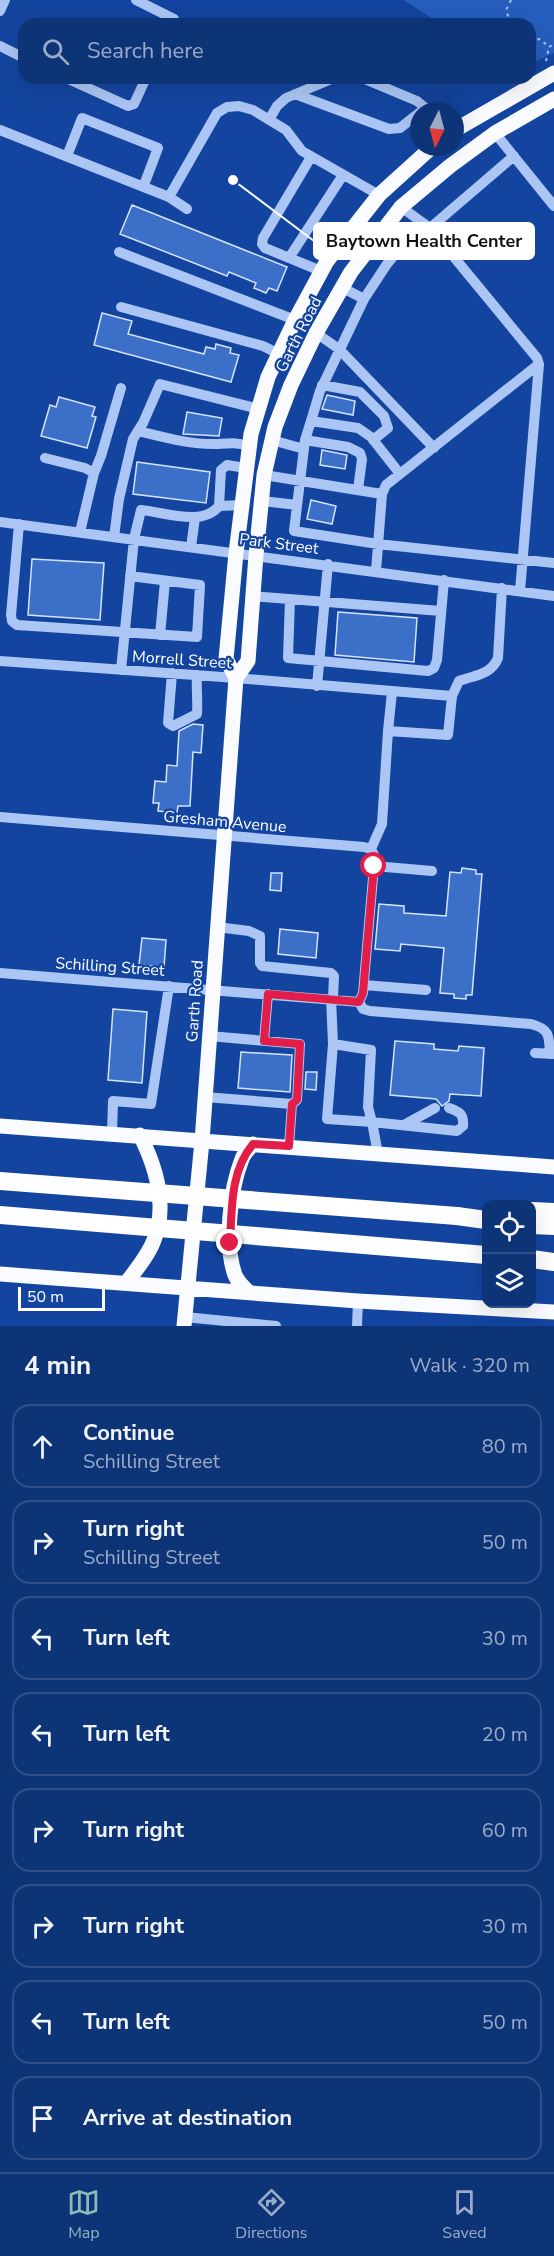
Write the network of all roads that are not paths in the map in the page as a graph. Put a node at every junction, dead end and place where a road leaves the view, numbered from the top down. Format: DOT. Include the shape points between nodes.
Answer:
graph roads {
  1 [pos="4,0"];
  2 [pos="136,0"];
  3 [pos="0,11"];
  4 [pos="172,18"];
  5 [pos="0,46"];
  6 [pos="18,55"];
  7 [pos="554,73"];
  8 [pos="536,83"];
  9 [pos="79,84"];
  10 [pos="143,84"];
  11 [pos="319,84"];
  12 [pos="376,84"];
  13 [pos="535,84"];
  14 [pos="295,94"];
  15 [pos="554,99"];
  16 [pos="418,102"];
  17 [pos="269,120"];
  18 [pos="410,121"];
  19 [pos="464,125"];
  20 [pos="0,130"];
  21 [pos="495,133"];
  22 [pos="67,156"];
  23 [pos="422,156"];
  24 [pos="514,156"];
  25 [pos="312,157"];
  26 [pos="343,175"];
  27 [pos="144,186"];
  28 [pos="379,195"];
  29 [pos="169,197"];
  30 [pos="554,206"];
  31 [pos="401,207"];
  32 [pos="188,209"];
  33 [pos="430,228"];
  34 [pos="119,252"];
  35 [pos="289,258"];
  36 [pos="321,272"];
  37 [pos="343,288"];
  38 [pos="364,299"];
  39 [pos="121,307"];
  40 [pos="295,320"];
  41 [pos="316,333"];
  42 [pos="339,349"];
  43 [pos="279,354"];
  44 [pos="539,364"];
  45 [pos="322,385"];
  46 [pos="121,388"];
  47 [pos="259,409"];
  48 [pos="311,421"];
  49 [pos="138,432"];
  50 [pos="272,440"];
  51 [pos="373,440"];
  52 [pos="305,444"];
  53 [pos="249,446"];
  54 [pos="434,448"];
  55 [pos="45,458"];
  56 [pos="246,468"];
  57 [pos="94,473"];
  58 [pos="400,474"];
  59 [pos="264,476"];
  60 [pos="300,480"];
  61 [pos="358,490"];
  62 [pos="382,494"];
  63 [pos="262,501"];
  64 [pos="242,505"];
  65 [pos="297,505"];
  66 [pos="219,506"];
  67 [pos="195,518"];
  68 [pos="0,522"];
  69 [pos="19,524"];
  70 [pos="80,532"];
  71 [pos="114,537"];
  72 [pos="134,539"];
  73 [pos="378,544"];
  74 [pos="191,547"];
  75 [pos="236,553"];
  76 [pos="256,555"];
  77 [pos="523,560"];
  78 [pos="554,563"];
  79 [pos="328,564"];
  80 [pos="376,571"];
  81 [pos="130,576"];
  82 [pos="444,580"];
  83 [pos="165,581"];
  84 [pos="502,588"];
  85 [pos="520,591"];
  86 [pos="252,596"];
  87 [pos="554,596"];
  88 [pos="290,599"];
  89 [pos="325,602"];
  90 [pos="441,611"];
  91 [pos="125,632"];
  92 [pos="160,634"];
  93 [pos="0,661"];
  94 [pos="319,662"];
  95 [pos="121,670"];
  96 [pos="172,673"];
  97 [pos="197,675"];
  98 [pos="236,678"];
  99 [pos="317,686"];
  100 [pos="392,692"];
  101 [pos="452,696"];
  102 [pos="388,731"];
  103 [pos="0,817"];
  104 [pos="224,836"];
  105 [pos="371,849"];
  106 [pos="374,866"];
  107 [pos="432,871"];
  108 [pos="217,927"];
  109 [pos="0,973"];
  110 [pos="364,985"];
  111 [pos="169,986"];
  112 [pos="213,989"];
  113 [pos="426,990"];
  114 [pos="268,994"];
  115 [pos="332,998"];
  116 [pos="359,1002"];
  117 [pos="209,1036"];
  118 [pos="264,1041"];
  119 [pos="333,1044"];
  120 [pos="535,1053"];
  121 [pos="552,1054"];
  122 [pos="205,1097"];
  123 [pos="292,1104"];
  124 [pos="435,1108"];
  125 [pos="448,1108"];
  126 [pos="372,1122"];
  127 [pos="0,1126"];
  128 [pos="403,1126"];
  129 [pos="111,1133"];
  130 [pos="140,1135"];
  131 [pos="202,1141"];
  132 [pos="253,1144"];
  133 [pos="289,1146"];
  134 [pos="378,1154"];
  135 [pos="554,1167"];
  136 [pos="0,1181"];
  137 [pos="536,1211"];
  138 [pos="554,1212"];
  139 [pos="482,1214"];
  140 [pos="0,1215"];
  141 [pos="457,1216"];
  142 [pos="482,1219"];
  143 [pos="536,1225"];
  144 [pos="554,1226"];
  145 [pos="482,1255"];
  146 [pos="536,1259"];
  147 [pos="554,1260"];
  148 [pos="0,1274"];
  149 [pos="126,1283"];
  150 [pos="188,1289"];
  151 [pos="250,1293"];
  152 [pos="358,1301"];
  153 [pos="554,1312"];
  154 [pos="184,1322"];
  155 [pos="241,1325"];
  156 [pos="276,1326"];
  157 [pos="357,1326"];
  1 -- 3 [label="street"];
  2 -- 4 [label="street"];
  5 -- 6 [label="street"];
  7 -- 8 [label="main road"];
  9 -- 10 [label="street" via="128,106 134,104"];
  11 -- 14 [label="street"];
  12 -- 16 [label="street"];
  13 -- 19 [label="main road"];
  14 -- 17 [label="street" via="281,102"];
  14 -- 18 [label="street" via="389,129"];
  15 -- 21 [label="main road, Garth Road"];
  17 -- 25 [label="street" via="286,130 302,151"];
  17 -- 29 [label="street" via="239,106 217,113"];
  20 -- 22 [label="street"];
  21 -- 24 [label="street"];
  21 -- 31 [label="main road, Garth Road"];
  22 -- 27 [label="street"];
  22 -- 27 [label="street" via="82,118 158,148"];
  23 -- 28 [label="main road, Garth Road"];
  24 -- 30 [label="street"];
  24 -- 33 [label="street"];
  25 -- 26 [label="street"];
  25 -- 35 [label="street" via="262,238 265,248"];
  26 -- 28 [label="street"];
  26 -- 35 [label="street"];
  27 -- 29 [label="street"];
  28 -- 31 [label="main road"];
  28 -- 36 [label="main road, Garth Road"];
  29 -- 32 [label="street"];
  31 -- 33 [label="street"];
  31 -- 37 [label="main road, Garth Road"];
  33 -- 38 [label="street" via="397,252"];
  33 -- 44 [label="street"];
  34 -- 40 [label="street"];
  35 -- 36 [label="street"];
  36 -- 40 [label="main road, Garth Road"];
  37 -- 38 [label="street"];
  37 -- 41 [label="main road, Garth Road"];
  38 -- 42 [label="street"];
  39 -- 43 [label="street" via="263,346"];
  40 -- 41 [label="main road"];
  40 -- 43 [label="main road, Garth Road"];
  41 -- 42 [label="street"];
  41 -- 50 [label="main road, Garth Road" via="291,385"];
  42 -- 45 [label="street"];
  42 -- 54 [label="street"];
  43 -- 47 [label="main road, Garth Road"];
  44 -- 54 [label="street"];
  44 -- 77 [label="street"];
  45 -- 48 [label="street"];
  45 -- 51 [label="street" via="360,392 384,416 388,428"];
  46 -- 57 [label="street"];
  47 -- 49 [label="street" via="160,384"];
  47 -- 53 [label="main road, Garth Road"];
  48 -- 51 [label="street" via="358,428"];
  48 -- 52 [label="street"];
  49 -- 53 [label="street"];
  49 -- 71 [label="street" via="119,499"];
  50 -- 52 [label="street"];
  50 -- 59 [label="main road, Garth Road"];
  51 -- 58 [label="street"];
  52 -- 60 [label="street"];
  52 -- 61 [label="street" via="348,447 360,453"];
  53 -- 56 [label="main road, Garth Road"];
  54 -- 58 [label="street"];
  55 -- 57 [label="street"];
  56 -- 64 [label="main road, Garth Road"];
  56 -- 66 [label="street" via="227,465 221,470"];
  57 -- 70 [label="street"];
  58 -- 62 [label="street" via="386,485"];
  59 -- 60 [label="street"];
  59 -- 63 [label="main road, Garth Road"];
  60 -- 61 [label="street"];
  60 -- 65 [label="street"];
  61 -- 62 [label="street"];
  62 -- 73 [label="street"];
  63 -- 65 [label="street"];
  63 -- 76 [label="main road, Garth Road"];
  64 -- 66 [label="street"];
  64 -- 75 [label="main road, Garth Road"];
  65 -- 73 [label="street" via="294,531"];
  66 -- 67 [label="street"];
  67 -- 72 [label="street" via="141,510"];
  67 -- 74 [label="street"];
  68 -- 69 [label="street, Park Street"];
  69 -- 70 [label="street, Park Street"];
  69 -- 91 [label="street" via="12,621 17,625"];
  70 -- 71 [label="street, Park Street"];
  71 -- 72 [label="street, Park Street"];
  72 -- 74 [label="street, Park Street"];
  72 -- 81 [label="street"];
  73 -- 77 [label="street"];
  73 -- 80 [label="street"];
  74 -- 75 [label="street, Park Street"];
  75 -- 76 [label="street, Park Street"];
  75 -- 98 [label="main road, Garth Road" via="226,659"];
  76 -- 79 [label="street, Park Street"];
  76 -- 86 [label="main road, Garth Road"];
  77 -- 78 [label="street"];
  77 -- 85 [label="street"];
  79 -- 80 [label="street, Park Street"];
  79 -- 89 [label="street"];
  80 -- 82 [label="street, Park Street"];
  81 -- 83 [label="street"];
  81 -- 91 [label="street"];
  82 -- 84 [label="street, Park Street"];
  82 -- 90 [label="street"];
  83 -- 92 [label="street"];
  83 -- 92 [label="street" via="200,585 197,637"];
  84 -- 85 [label="street, Park Street"];
  84 -- 101 [label="street" via="495,666 459,681"];
  85 -- 87 [label="street, Park Street"];
  86 -- 88 [label="street"];
  86 -- 98 [label="main road, Garth Road" via="248,661"];
  88 -- 89 [label="street"];
  88 -- 94 [label="street" via="288,658"];
  89 -- 90 [label="street"];
  89 -- 94 [label="street"];
  90 -- 94 [label="street" via="437,660 428,671"];
  91 -- 92 [label="street"];
  91 -- 95 [label="street"];
  93 -- 95 [label="street, Morrell Street"];
  94 -- 99 [label="street"];
  95 -- 96 [label="street, Morrell Street"];
  96 -- 97 [label="street, Morrell Street"];
  96 -- 97 [label="street" via="168,723 173,726 197,714"];
  97 -- 98 [label="street, Morrell Street"];
  98 -- 99 [label="street, Morrell Street"];
  98 -- 104 [label="main road, Garth Road"];
  99 -- 100 [label="street, Morrell Street"];
  100 -- 101 [label="street, Morrell Street"];
  100 -- 102 [label="street"];
  101 -- 102 [label="street" via="448,735"];
  102 -- 105 [label="street" via="382,824"];
  103 -- 104 [label="street, Gresham Avenue"];
  104 -- 105 [label="street, Gresham Avenue"];
  104 -- 108 [label="main road, Garth Road"];
  105 -- 106 [label="street"];
  106 -- 107 [label="street"];
  106 -- 110 [label="street"];
  108 -- 112 [label="main road, Garth Road"];
  108 -- 115 [label="street" via="260,936 262,966 331,973 335,980"];
  109 -- 111 [label="street, Schilling Street"];
  110 -- 113 [label="street"];
  110 -- 116 [label="street"];
  111 -- 112 [label="street, Schilling Street"];
  111 -- 129 [label="street" via="151,1104 113,1101"];
  112 -- 114 [label="street, Schilling Street"];
  112 -- 117 [label="main road, Garth Road"];
  114 -- 115 [label="street, Schilling Street"];
  114 -- 118 [label="street"];
  115 -- 116 [label="street, Schilling Street"];
  115 -- 119 [label="street"];
  116 -- 121 [label="street, Schilling Street" via="370,1011 541,1026"];
  117 -- 118 [label="street"];
  117 -- 122 [label="main road, Garth Road"];
  118 -- 123 [label="street" via="300,1044 297,1100"];
  119 -- 126 [label="street" via="371,1050 368,1107"];
  119 -- 126 [label="street" via="327,1119"];
  120 -- 121 [label="street"];
  122 -- 123 [label="street"];
  122 -- 131 [label="main road, Garth Road"];
  123 -- 133 [label="street"];
  124 -- 128 [label="street"];
  125 -- 128 [label="street" via="463,1116 463,1126 457,1131"];
  126 -- 128 [label="street"];
  126 -- 134 [label="street"];
  127 -- 129 [label="main road"];
  129 -- 130 [label="main road"];
  130 -- 131 [label="main road"];
  130 -- 149 [label="main road" via="156,1177 159,1220 152,1245"];
  131 -- 132 [label="main road"];
  131 -- 150 [label="main road, Garth Road"];
  132 -- 133 [label="main road"];
  132 -- 151 [label="main road" via="242,1156 236,1177 230,1243 235,1276"];
  133 -- 134 [label="main road"];
  134 -- 135 [label="main road"];
  136 -- 141 [label="highway, bridge"];
  137 -- 138 [label="highway"];
  139 -- 141 [label="highway"];
  140 -- 145 [label="highway, bridge"];
  141 -- 142 [label="highway"];
  143 -- 144 [label="highway"];
  146 -- 147 [label="highway"];
  148 -- 149 [label="main road"];
  149 -- 150 [label="main road"];
  150 -- 151 [label="main road"];
  150 -- 154 [label="main road, Garth Road"];
  151 -- 152 [label="main road"];
  152 -- 153 [label="main road"];
  152 -- 157 [label="street"];
  154 -- 155 [label="street"];
  155 -- 156 [label="street"];
}
